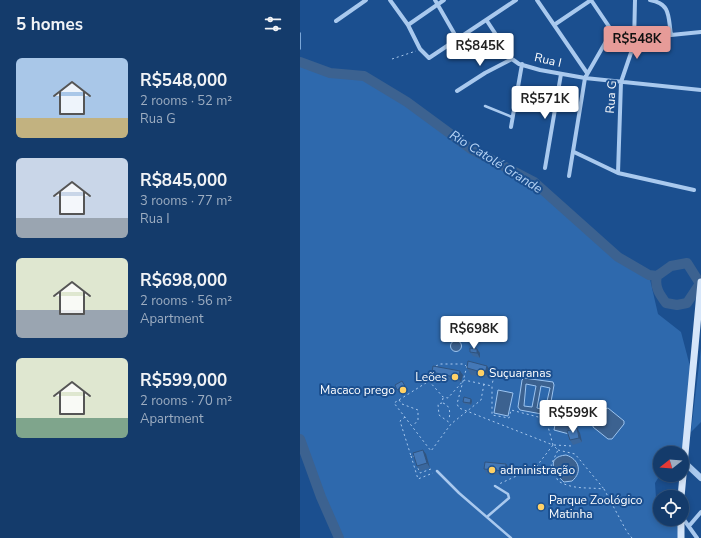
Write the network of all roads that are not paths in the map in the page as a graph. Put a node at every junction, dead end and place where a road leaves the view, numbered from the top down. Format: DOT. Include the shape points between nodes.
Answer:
graph roads {
  1 [pos="366,0"];
  2 [pos="390,0"];
  3 [pos="444,0"];
  4 [pos="516,0"];
  5 [pos="537,0"];
  6 [pos="591,0"];
  7 [pos="635,0"];
  8 [pos="650,0"];
  9 [pos="436,2"];
  10 [pos="336,21"];
  11 [pos="487,21"];
  12 [pos="408,25"];
  13 [pos="554,25"];
  14 [pos="701,32"];
  15 [pos="635,34"];
  16 [pos="671,35"];
  17 [pos="458,40"];
  18 [pos="512,59"];
  19 [pos="522,64"];
  20 [pos="561,74"];
  21 [pos="586,75"];
  22 [pos="621,82"];
  23 [pos="701,90"];
  24 [pos="457,92"];
  25 [pos="485,106"];
  26 [pos="512,117"];
  27 [pos="511,127"];
  28 [pos="574,152"];
  29 [pos="545,168"];
  30 [pos="618,173"];
  31 [pos="569,176"];
  32 [pos="694,190"];
  33 [pos="701,282"];
  34 [pos="684,446"];
  35 [pos="689,467"];
  36 [pos="436,471"];
  37 [pos="701,478"];
  38 [pos="495,486"];
  39 [pos="701,512"];
  40 [pos="488,516"];
  41 [pos="682,526"];
  42 [pos="689,526"];
  43 [pos="511,538"];
  44 [pos="681,538"];
  45 [pos="697,538"];
  1 -- 10 [label="street"];
  2 -- 12 [label="street"];
  3 -- 9 [label="street"];
  4 -- 11 [label="street"];
  5 -- 13 [label="street"];
  6 -- 13 [label="street"];
  6 -- 21 [label="street" via="612,31"];
  7 -- 15 [label="street, Rua G"];
  8 -- 16 [label="street" via="661,2 665,7"];
  9 -- 12 [label="street"];
  9 -- 17 [label="street"];
  11 -- 17 [label="street"];
  11 -- 18 [label="street"];
  12 -- 17 [label="street" via="420,49 429,58"];
  13 -- 21 [label="street"];
  14 -- 16 [label="street"];
  15 -- 16 [label="street"];
  15 -- 22 [label="street, Rua G" via="632,52"];
  18 -- 19 [label="street, Rua I"];
  18 -- 24 [label="street"];
  19 -- 20 [label="street, Rua I"];
  19 -- 26 [label="street"];
  20 -- 21 [label="street, Rua I"];
  20 -- 29 [label="street"];
  21 -- 22 [label="street, Rua I"];
  21 -- 28 [label="street"];
  22 -- 23 [label="street, Rua I"];
  22 -- 30 [label="street, Rua G"];
  25 -- 26 [label="lane"];
  26 -- 27 [label="street"];
  28 -- 30 [label="street"];
  28 -- 31 [label="street"];
  30 -- 32 [label="street"];
  33 -- 34 [label="main road"];
  35 -- 37 [label="street"];
  36 -- 40 [label="lane"];
  38 -- 40 [label="lane" via="508,494 509,498"];
  39 -- 42 [label="street"];
  40 -- 43 [label="lane"];
  41 -- 44 [label="main road"];
  42 -- 45 [label="street"];
}
